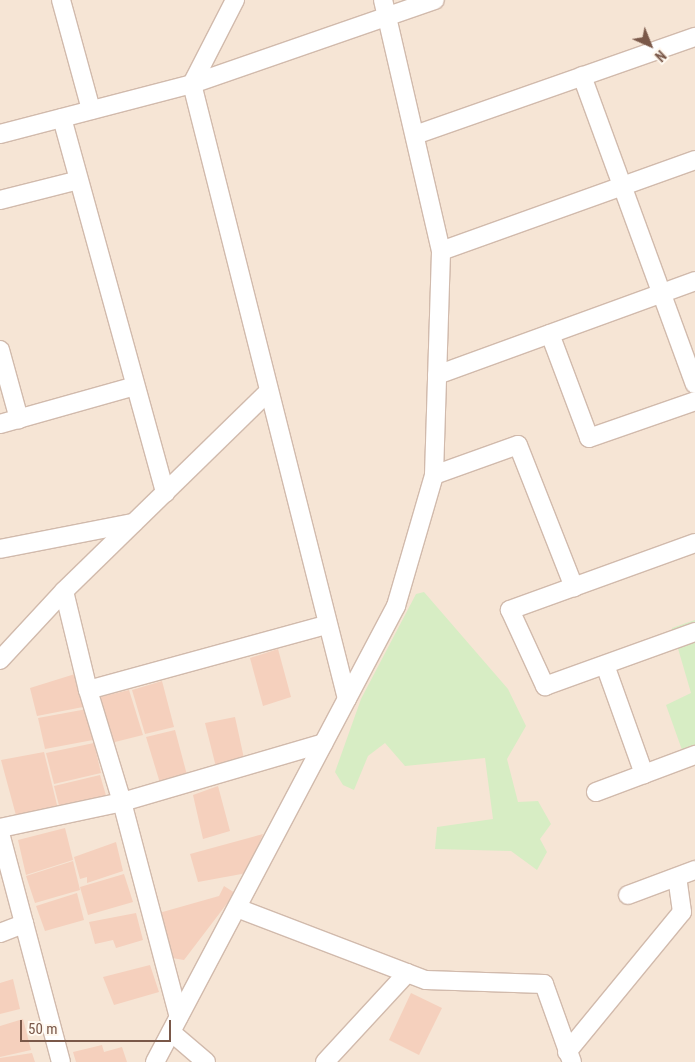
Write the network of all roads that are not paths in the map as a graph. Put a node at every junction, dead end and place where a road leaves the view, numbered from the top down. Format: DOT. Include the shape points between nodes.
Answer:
graph roads {
  1 [pos="62,0"];
  2 [pos="235,0"];
  3 [pos="435,0"];
  4 [pos="385,8"];
  5 [pos="695,37"];
  6 [pos="582,76"];
  7 [pos="192,84"];
  8 [pos="91,110"];
  9 [pos="62,118"];
  10 [pos="0,134"];
  11 [pos="414,135"];
  12 [pos="695,160"];
  13 [pos="79,180"];
  14 [pos="623,186"];
  15 [pos="0,200"];
  16 [pos="441,251"];
  17 [pos="695,281"];
  18 [pos="662,293"];
  19 [pos="550,334"];
  20 [pos="0,350"];
  21 [pos="437,376"];
  22 [pos="695,384"];
  23 [pos="135,386"];
  24 [pos="267,393"];
  25 [pos="695,400"];
  26 [pos="19,419"];
  27 [pos="0,424"];
  28 [pos="434,475"];
  29 [pos="164,493"];
  30 [pos="133,523"];
  31 [pos="695,543"];
  32 [pos="0,549"];
  33 [pos="574,587"];
  34 [pos="64,590"];
  35 [pos="326,625"];
  36 [pos="695,632"];
  37 [pos="0,660"];
  38 [pos="605,665"];
  39 [pos="88,690"];
  40 [pos="347,699"];
  41 [pos="324,743"];
  42 [pos="695,755"];
  43 [pos="644,774"];
  44 [pos="596,792"];
  45 [pos="122,802"];
  46 [pos="0,828"];
  47 [pos="0,833"];
  48 [pos="695,870"];
  49 [pos="677,877"];
  50 [pos="628,895"];
  51 [pos="237,908"];
  52 [pos="24,924"];
  53 [pos="0,933"];
  54 [pos="407,973"];
  55 [pos="175,1025"];
  56 [pos="569,1057"];
  57 [pos="61,1062"];
  58 [pos="155,1062"];
  59 [pos="206,1062"];
  60 [pos="325,1062"];
  1 -- 8 [label="street"];
  2 -- 7 [label="street"];
  3 -- 4 [label="street"];
  4 -- 7 [label="street"];
  4 -- 11 [label="street"];
  5 -- 6 [label="street"];
  6 -- 11 [label="street"];
  6 -- 14 [label="street"];
  7 -- 8 [label="street"];
  7 -- 24 [label="street"];
  8 -- 9 [label="street"];
  9 -- 10 [label="street"];
  9 -- 13 [label="street"];
  11 -- 16 [label="street"];
  12 -- 14 [label="street"];
  13 -- 15 [label="street"];
  13 -- 23 [label="street"];
  14 -- 16 [label="street"];
  14 -- 18 [label="street"];
  16 -- 21 [label="street"];
  17 -- 18 [label="street"];
  18 -- 19 [label="street"];
  18 -- 22 [label="street"];
  19 -- 21 [label="street"];
  19 -- 25 [label="street" via="589,438"];
  20 -- 26 [label="street"];
  21 -- 28 [label="street"];
  23 -- 26 [label="street"];
  23 -- 29 [label="street"];
  24 -- 29 [label="street"];
  24 -- 35 [label="street"];
  26 -- 27 [label="street"];
  28 -- 33 [label="street" via="518,445"];
  28 -- 40 [label="street" via="396,606"];
  29 -- 30 [label="street"];
  30 -- 32 [label="street"];
  30 -- 34 [label="street"];
  31 -- 33 [label="street"];
  33 -- 38 [label="street" via="510,610 546,686"];
  34 -- 37 [label="street"];
  34 -- 39 [label="street"];
  35 -- 39 [label="street"];
  35 -- 40 [label="street"];
  36 -- 38 [label="street"];
  38 -- 43 [label="street"];
  39 -- 45 [label="street"];
  40 -- 41 [label="street"];
  41 -- 45 [label="street"];
  41 -- 51 [label="street"];
  42 -- 43 [label="street"];
  43 -- 44 [label="street"];
  45 -- 46 [label="street"];
  45 -- 55 [label="street"];
  47 -- 52 [label="street"];
  48 -- 49 [label="street"];
  49 -- 50 [label="street"];
  49 -- 56 [label="street" via="682,912"];
  51 -- 54 [label="street"];
  51 -- 55 [label="street"];
  52 -- 53 [label="street"];
  52 -- 57 [label="street"];
  54 -- 56 [label="street" via="426,980 544,984"];
  54 -- 60 [label="street"];
  55 -- 58 [label="street"];
  55 -- 59 [label="street"];
}
